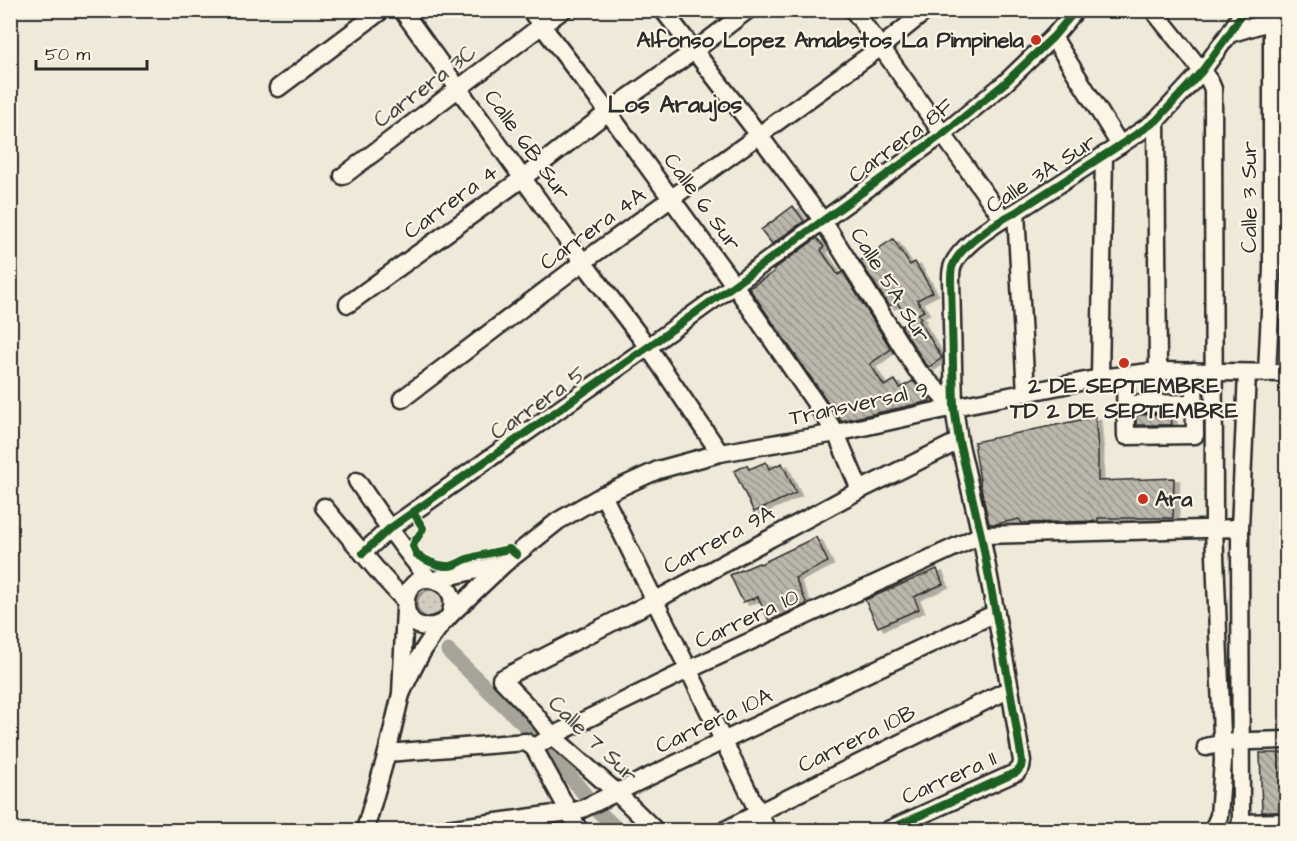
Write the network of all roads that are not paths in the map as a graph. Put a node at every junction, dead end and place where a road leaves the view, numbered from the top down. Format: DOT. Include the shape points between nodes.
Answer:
graph roads {
  1 [pos="382,10"];
  2 [pos="402,10"];
  3 [pos="530,10"];
  4 [pos="563,10"];
  5 [pos="663,10"];
  6 [pos="748,10"];
  7 [pos="853,10"];
  8 [pos="927,10"];
  9 [pos="1076,10"];
  10 [pos="1153,10"];
  11 [pos="1244,10"];
  12 [pos="1279,21"];
  13 [pos="541,26"];
  14 [pos="1229,34"];
  15 [pos="1053,37"];
  16 [pos="881,47"];
  17 [pos="694,51"];
  18 [pos="1202,71"];
  19 [pos="278,88"];
  20 [pos="459,89"];
  21 [pos="608,112"];
  22 [pos="1156,121"];
  23 [pos="943,134"];
  24 [pos="759,135"];
  25 [pos="1120,145"];
  26 [pos="1104,155"];
  27 [pos="343,176"];
  28 [pos="523,178"];
  29 [pos="672,199"];
  30 [pos="1010,215"];
  31 [pos="823,221"];
  32 [pos="583,262"];
  33 [pos="1279,269"];
  34 [pos="735,285"];
  35 [pos="348,303"];
  36 [pos="648,348"];
  37 [pos="1158,371"];
  38 [pos="1194,371"];
  39 [pos="1214,371"];
  40 [pos="1287,372"];
  41 [pos="1247,373"];
  42 [pos="1267,373"];
  43 [pos="1125,375"];
  44 [pos="1100,378"];
  45 [pos="1026,393"];
  46 [pos="402,399"];
  47 [pos="1194,403"];
  48 [pos="1126,404"];
  49 [pos="954,407"];
  50 [pos="836,433"];
  51 [pos="959,441"];
  52 [pos="720,453"];
  53 [pos="357,481"];
  54 [pos="860,490"];
  55 [pos="603,495"];
  56 [pos="324,507"];
  57 [pos="1240,528"];
  58 [pos="389,529"];
  59 [pos="1214,529"];
  60 [pos="981,536"];
  61 [pos="363,553"];
  62 [pos="504,564"];
  63 [pos="431,579"];
  64 [pos="654,601"];
  65 [pos="405,605"];
  66 [pos="996,613"];
  67 [pos="446,619"];
  68 [pos="688,670"];
  69 [pos="501,679"];
  70 [pos="1010,689"];
  71 [pos="400,694"];
  72 [pos="1287,740"];
  73 [pos="723,741"];
  74 [pos="1241,741"];
  75 [pos="540,742"];
  76 [pos="1214,745"];
  77 [pos="387,753"];
  78 [pos="1022,761"];
  79 [pos="609,795"];
  80 [pos="575,810"];
  81 [pos="758,813"];
  82 [pos="1287,822"];
  83 [pos="1239,827"];
  84 [pos="365,831"];
  85 [pos="439,831"];
  86 [pos="579,831"];
  87 [pos="655,831"];
  88 [pos="725,831"];
  89 [pos="767,831"];
  90 [pos="888,831"];
  91 [pos="1213,831"];
  1 -- 19 [label="street"];
  2 -- 20 [label="street, Calle 6B Sur"];
  3 -- 13 [label="street, Calle 6 Sur"];
  4 -- 13 [label="street, Carrera 3C"];
  5 -- 17 [label="street, Calle 5A Sur"];
  6 -- 17 [label="street"];
  7 -- 16 [label="street"];
  8 -- 16 [label="street, Carrera 4A"];
  9 -- 15 [label="street, Carrera 8F"];
  10 -- 18 [label="street"];
  11 -- 14 [label="street, Calle 3A Sur"];
  12 -- 14 [label="street"];
  12 -- 33 [label="street, Calle 3 Sur"];
  13 -- 20 [label="street, Carrera 3C"];
  13 -- 21 [label="street, Calle 6 Sur"];
  14 -- 18 [label="street, Calle 3A Sur"];
  15 -- 23 [label="street, Carrera 8F"];
  15 -- 25 [label="street"];
  16 -- 23 [label="street"];
  16 -- 24 [label="street, Carrera 4A"];
  17 -- 21 [label="street"];
  17 -- 24 [label="street, Calle 5A Sur"];
  18 -- 22 [label="street, Calle 3A Sur"];
  18 -- 39 [label="street" via="1213,89"];
  20 -- 27 [label="street, Carrera 3C"];
  20 -- 28 [label="street, Calle 6B Sur"];
  21 -- 28 [label="street, Carrera 4"];
  21 -- 29 [label="street, Calle 6 Sur"];
  22 -- 25 [label="street, Calle 3A Sur"];
  22 -- 37 [label="street"];
  23 -- 30 [label="street"];
  23 -- 31 [label="street, Carrera 8F"];
  24 -- 29 [label="street, Carrera 4A"];
  24 -- 31 [label="street, Calle 5A Sur"];
  25 -- 26 [label="street, Calle 3A Sur"];
  26 -- 30 [label="street, Calle 3A Sur"];
  26 -- 44 [label="street"];
  28 -- 32 [label="street, Calle 6B Sur"];
  28 -- 35 [label="street, Carrera 4"];
  29 -- 32 [label="street, Carrera 4A"];
  29 -- 34 [label="street, Calle 6 Sur"];
  30 -- 45 [label="street"];
  30 -- 49 [label="street, Calle 3A Sur" via="962,250 953,265"];
  31 -- 34 [label="street, Carrera 8F"];
  31 -- 49 [label="street, Calle 5A Sur" via="916,369"];
  32 -- 36 [label="street, Calle 6B Sur"];
  32 -- 46 [label="street, Carrera 4A"];
  33 -- 42 [label="street, Calle 3 Sur"];
  34 -- 36 [label="street, Carrera 5"];
  34 -- 50 [label="street, Calle 6 Sur"];
  36 -- 52 [label="street, Calle 6B Sur"];
  36 -- 58 [label="street, Carrera 5"];
  37 -- 38 [label="street, Transversal 9"];
  37 -- 43 [label="street, Transversal 9"];
  38 -- 39 [label="street, Transversal 9"];
  38 -- 47 [label="street"];
  39 -- 41 [label="street, Transversal 9"];
  39 -- 59 [label="street"];
  40 -- 42 [label="street, Transversal 9"];
  41 -- 42 [label="street, Transversal 9"];
  41 -- 57 [label="street"];
  43 -- 44 [label="street, Transversal 9"];
  43 -- 48 [label="street"];
  44 -- 45 [label="street, Transversal 9"];
  45 -- 49 [label="street, Transversal 9"];
  47 -- 48 [label="street"];
  47 -- 48 [label="street" via="1195,435 1126,436"];
  49 -- 50 [label="street, Transversal 9"];
  49 -- 51 [label="street, Calle 3A Sur"];
  50 -- 52 [label="street, Transversal 9"];
  50 -- 54 [label="street, Calle 6 Sur"];
  51 -- 54 [label="street, Carrera 9A"];
  51 -- 60 [label="street, Calle 3A Sur"];
  52 -- 55 [label="street, Transversal 9" via="658,470"];
  53 -- 58 [label="street"];
  54 -- 64 [label="street, Carrera 9A"];
  55 -- 62 [label="street, Transversal 9" via="558,521"];
  55 -- 64 [label="street"];
  56 -- 61 [label="street"];
  57 -- 59 [label="street"];
  57 -- 74 [label="street"];
  58 -- 61 [label="street, Carrera 5"];
  58 -- 63 [label="street"];
  59 -- 60 [label="street"];
  59 -- 76 [label="street"];
  60 -- 66 [label="street, Calle 3A Sur"];
  60 -- 68 [label="street, Carrera 10"];
  61 -- 65 [label="street"];
  62 -- 63 [label="street, Transversal 9"];
  62 -- 67 [label="street, Transversal 9"];
  63 -- 65 [label="street" via="410,588"];
  63 -- 67 [label="street" via="442,583 452,598 453,607"];
  64 -- 68 [label="street"];
  64 -- 69 [label="street, Carrera 9A"];
  65 -- 67 [label="street" via="409,617 424,627 434,627"];
  65 -- 71 [label="street, Transversal 9"];
  66 -- 70 [label="street, Calle 3A Sur"];
  66 -- 73 [label="street, Carrera 10A"];
  67 -- 71 [label="street, Transversal 9" via="424,649"];
  68 -- 73 [label="street"];
  68 -- 75 [label="street, Carrera 10"];
  69 -- 75 [label="street, Calle 7 Sur" via="534,713"];
  70 -- 78 [label="street, Calle 3A Sur"];
  70 -- 81 [label="street, Carrera 10B"];
  71 -- 77 [label="street, Transversal 9"];
  72 -- 74 [label="street"];
  73 -- 79 [label="street, Carrera 10A"];
  73 -- 81 [label="street"];
  74 -- 76 [label="street"];
  74 -- 83 [label="street"];
  75 -- 77 [label="street, Carrera 10"];
  75 -- 79 [label="street, Calle 7 Sur"];
  75 -- 80 [label="street, Calle 7 Sur"];
  76 -- 91 [label="street" via="1223,761 1219,816"];
  77 -- 84 [label="street, Transversal 9"];
  78 -- 90 [label="street, Carrera 11" via="1017,772"];
  79 -- 80 [label="street, Carrera 10A"];
  79 -- 87 [label="street, Calle 7 Sur"];
  80 -- 85 [label="street, Carrera 10A"];
  80 -- 86 [label="street, Calle 7 Sur"];
  81 -- 88 [label="street, Carrera 10B"];
  81 -- 89 [label="street"];
  82 -- 83 [label="street"];
}
